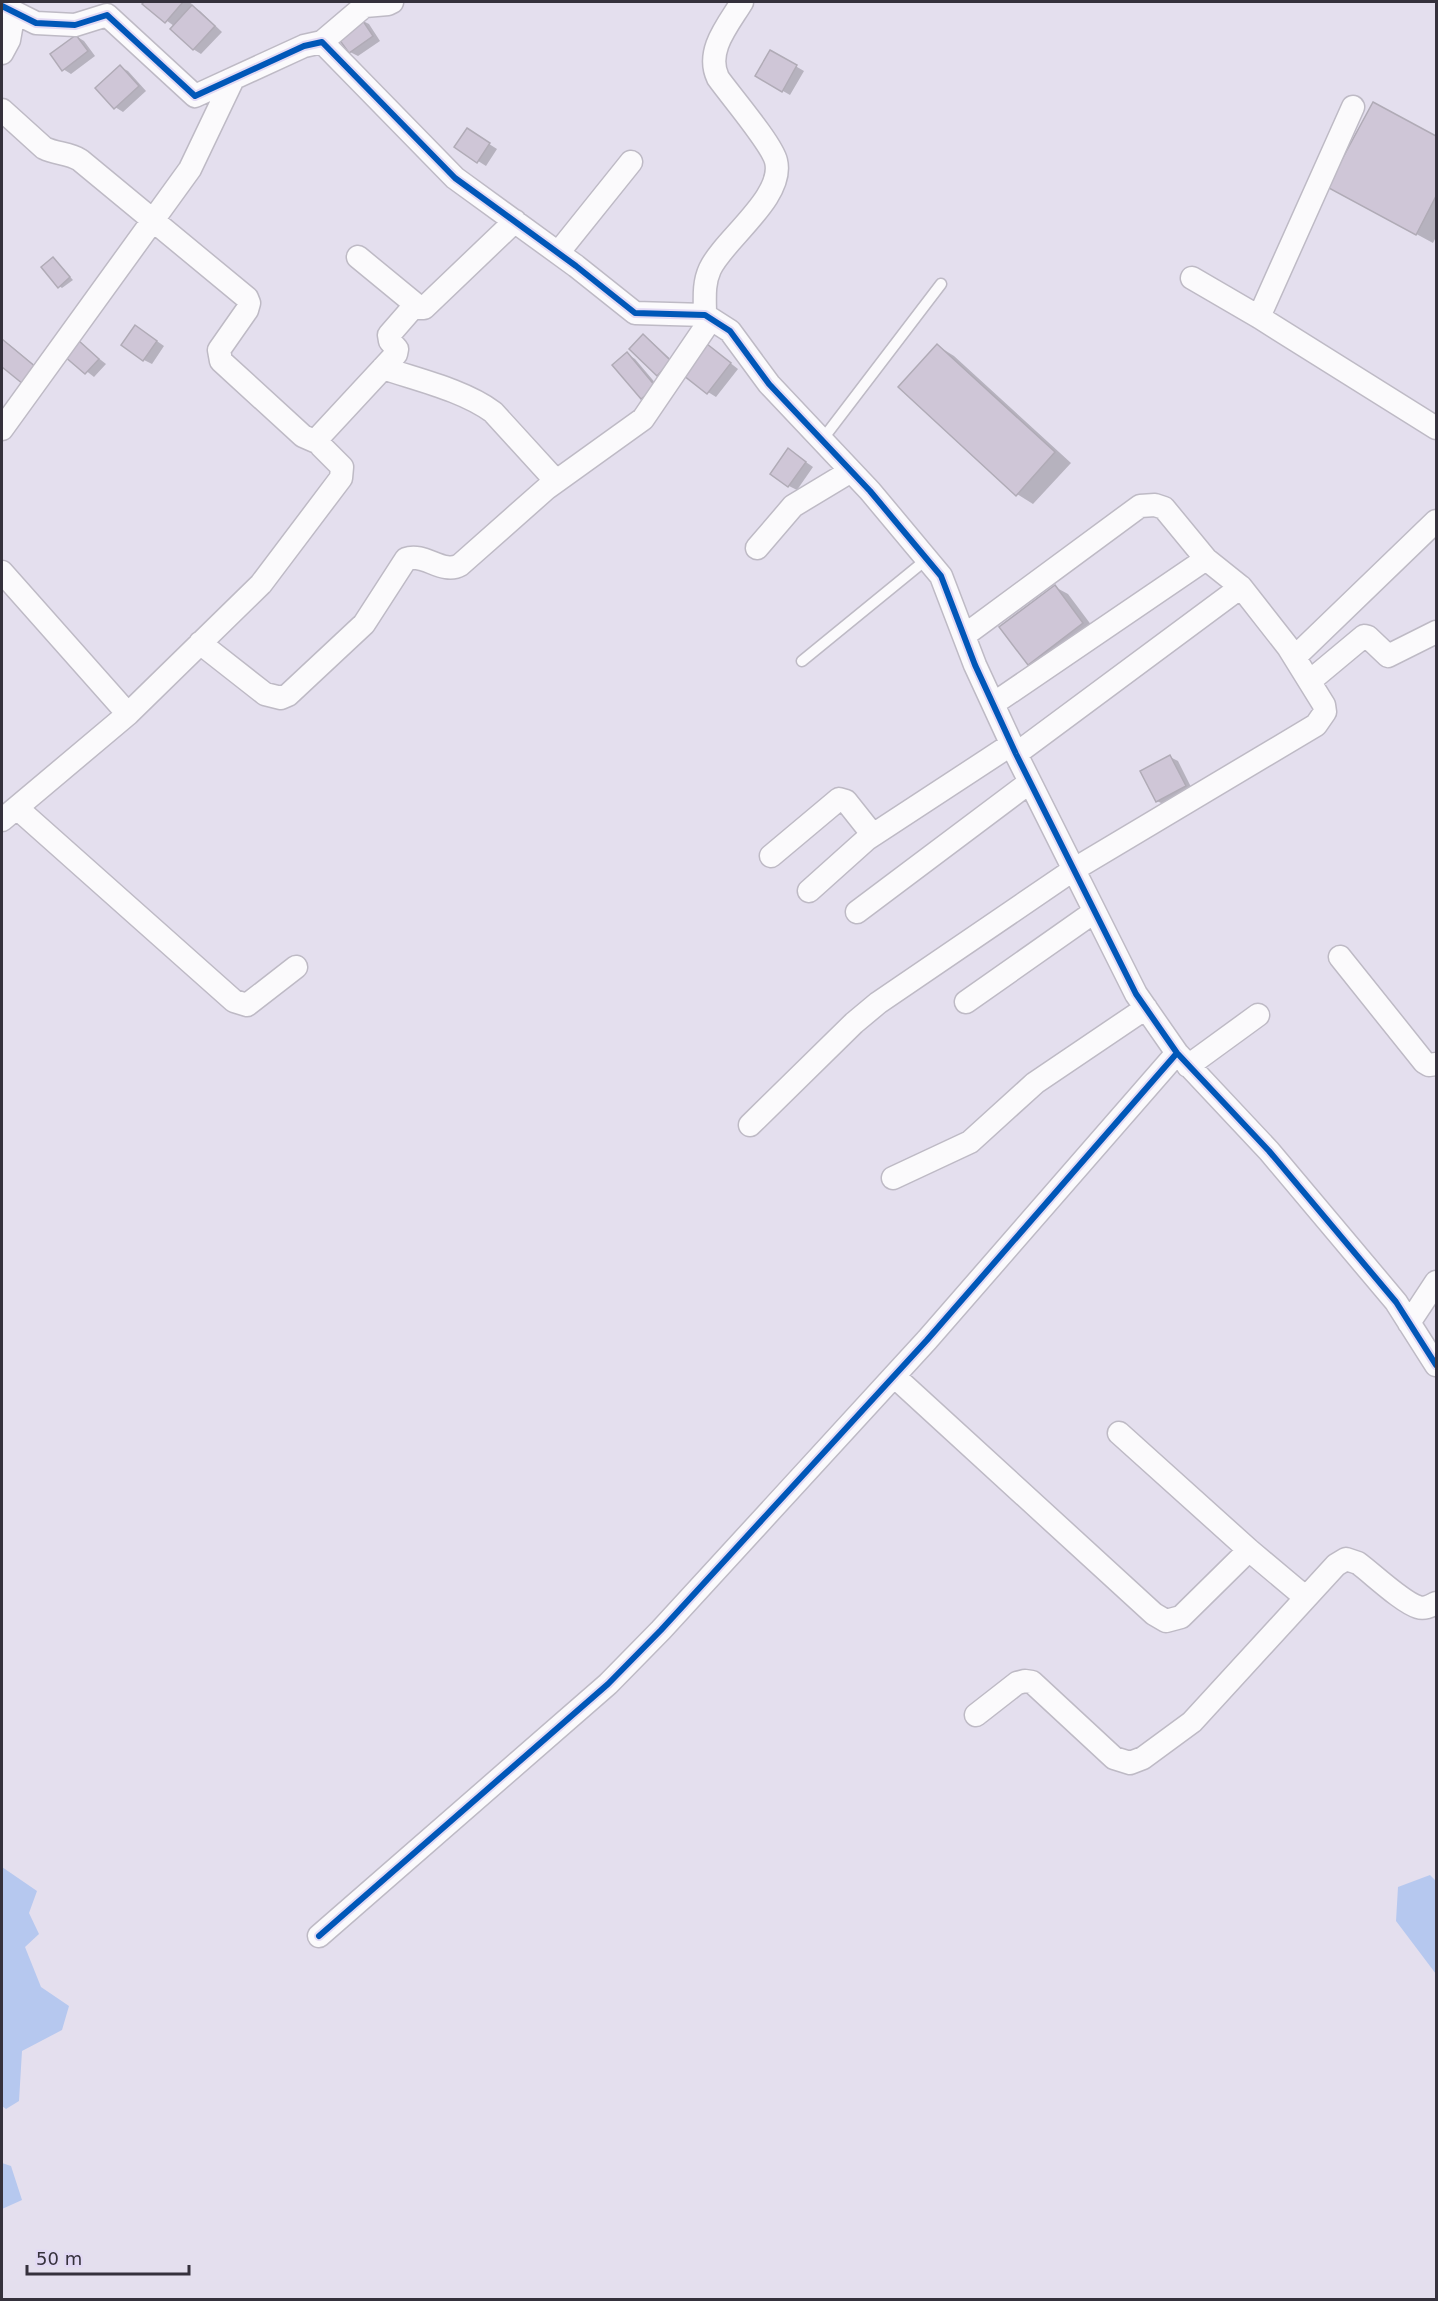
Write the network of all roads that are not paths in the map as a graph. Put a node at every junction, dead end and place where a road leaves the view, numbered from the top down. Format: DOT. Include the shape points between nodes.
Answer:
graph roads {
  1 [pos="392,2"];
  2 [pos="742,2"];
  3 [pos="367,4"];
  4 [pos="8,9"];
  5 [pos="322,42"];
  6 [pos="2,53"];
  7 [pos="233,79"];
  8 [pos="1353,107"];
  9 [pos="2,110"];
  10 [pos="631,162"];
  11 [pos="153,220"];
  12 [pos="515,221"];
  13 [pos="558,253"];
  14 [pos="358,257"];
  15 [pos="1192,278"];
  16 [pos="941,284"];
  17 [pos="416,304"];
  18 [pos="708,317"];
  19 [pos="1259,317"];
  20 [pos="383,368"];
  21 [pos="1437,428"];
  22 [pos="2,429"];
  23 [pos="822,440"];
  24 [pos="319,443"];
  25 [pos="851,471"];
  26 [pos="556,481"];
  27 [pos="1437,521"];
  28 [pos="757,548"];
  29 [pos="1206,559"];
  30 [pos="927,560"];
  31 [pos="2,572"];
  32 [pos="1241,587"];
  33 [pos="1437,632"];
  34 [pos="965,635"];
  35 [pos="200,643"];
  36 [pos="1295,657"];
  37 [pos="802,661"];
  38 [pos="1310,681"];
  39 [pos="993,704"];
  40 [pos="128,714"];
  41 [pos="1014,749"];
  42 [pos="1030,782"];
  43 [pos="9,814"];
  44 [pos="873,835"];
  45 [pos="771,856"];
  46 [pos="1073,870"];
  47 [pos="809,891"];
  48 [pos="857,912"];
  49 [pos="1094,912"];
  50 [pos="1340,957"];
  51 [pos="296,967"];
  52 [pos="966,1002"];
  53 [pos="1146,1008"];
  54 [pos="1258,1015"];
  55 [pos="1183,1060"];
  56 [pos="1437,1064"];
  57 [pos="750,1125"];
  58 [pos="893,1178"];
  59 [pos="1437,1282"];
  60 [pos="1409,1323"];
  61 [pos="1437,1365"];
  62 [pos="894,1376"];
  63 [pos="1119,1432"];
  64 [pos="1249,1550"];
  65 [pos="1305,1597"];
  66 [pos="1437,1603"];
  67 [pos="976,1715"];
  68 [pos="319,1936"];
  1 -- 3 [label="street"];
  2 -- 18 [label="street" via="720,40 713,69 776,160 777,173 763,202 710,268 705,291"];
  3 -- 5 [label="street"];
  4 -- 6 [label="street" via="9,40"];
  4 -- 7 [label="street" via="36,23 75,25 108,15 195,96"];
  5 -- 7 [label="street" via="304,46"];
  5 -- 12 [label="street" via="455,178"];
  7 -- 11 [label="street" via="190,169"];
  8 -- 19 [label="street"];
  9 -- 11 [label="street" via="44,148 80,160"];
  10 -- 13 [label="street"];
  11 -- 22 [label="street"];
  11 -- 24 [label="street" via="247,298 247,310 219,350 221,361 303,436"];
  12 -- 13 [label="street"];
  12 -- 17 [label="street" via="428,307"];
  13 -- 18 [label="street" via="635,313"];
  14 -- 17 [label="street"];
  15 -- 19 [label="street"];
  16 -- 23 [label="lane"];
  17 -- 20 [label="street" via="389,335 397,352"];
  18 -- 23 [label="street" via="730,331 769,384"];
  18 -- 26 [label="street" via="643,419"];
  19 -- 21 [label="street"];
  20 -- 24 [label="street" via="319,437"];
  20 -- 26 [label="street" via="485,406"];
  23 -- 25 [label="street"];
  24 -- 35 [label="street" via="342,467 341,478 276,566"];
  25 -- 28 [label="street" via="793,506"];
  25 -- 30 [label="street"];
  26 -- 35 [label="street" via="455,568 415,557 406,559 364,624 281,699 265,694"];
  27 -- 36 [label="street"];
  29 -- 32 [label="street"];
  29 -- 34 [label="street" via="1164,508 1140,506"];
  29 -- 39 [label="street"];
  30 -- 34 [label="street" via="941,576"];
  30 -- 37 [label="lane"];
  31 -- 40 [label="street"];
  32 -- 36 [label="street"];
  32 -- 41 [label="street"];
  33 -- 38 [label="street" via="1388,656 1364,636"];
  34 -- 39 [label="street"];
  35 -- 40 [label="street"];
  36 -- 38 [label="street"];
  38 -- 46 [label="street" via="1324,705 1316,724"];
  39 -- 41 [label="street"];
  40 -- 43 [label="street"];
  41 -- 42 [label="street"];
  41 -- 44 [label="street"];
  42 -- 46 [label="street"];
  42 -- 48 [label="street"];
  43 -- 51 [label="street" via="234,1001 247,1005"];
  44 -- 45 [label="street" via="846,801 839,799"];
  44 -- 47 [label="street"];
  46 -- 49 [label="street"];
  46 -- 57 [label="street" via="878,1003"];
  49 -- 52 [label="street"];
  49 -- 53 [label="street"];
  50 -- 56 [label="street" via="1425,1062"];
  53 -- 55 [label="street"];
  53 -- 58 [label="street" via="1035,1083 970,1142"];
  54 -- 55 [label="street"];
  55 -- 60 [label="street" via="1269,1151 1396,1302"];
  55 -- 62 [label="street"];
  59 -- 60 [label="street"];
  60 -- 61 [label="street"];
  62 -- 64 [label="street" via="1145,1607 1166,1621 1181,1617"];
  62 -- 68 [label="street" via="608,1684"];
  63 -- 64 [label="street"];
  64 -- 65 [label="street"];
  65 -- 66 [label="street" via="1346,1559 1358,1563 1418,1607"];
  65 -- 67 [label="street" via="1192,1722 1143,1758 1130,1763 1114,1758 1032,1682 1017,1683"];
}
